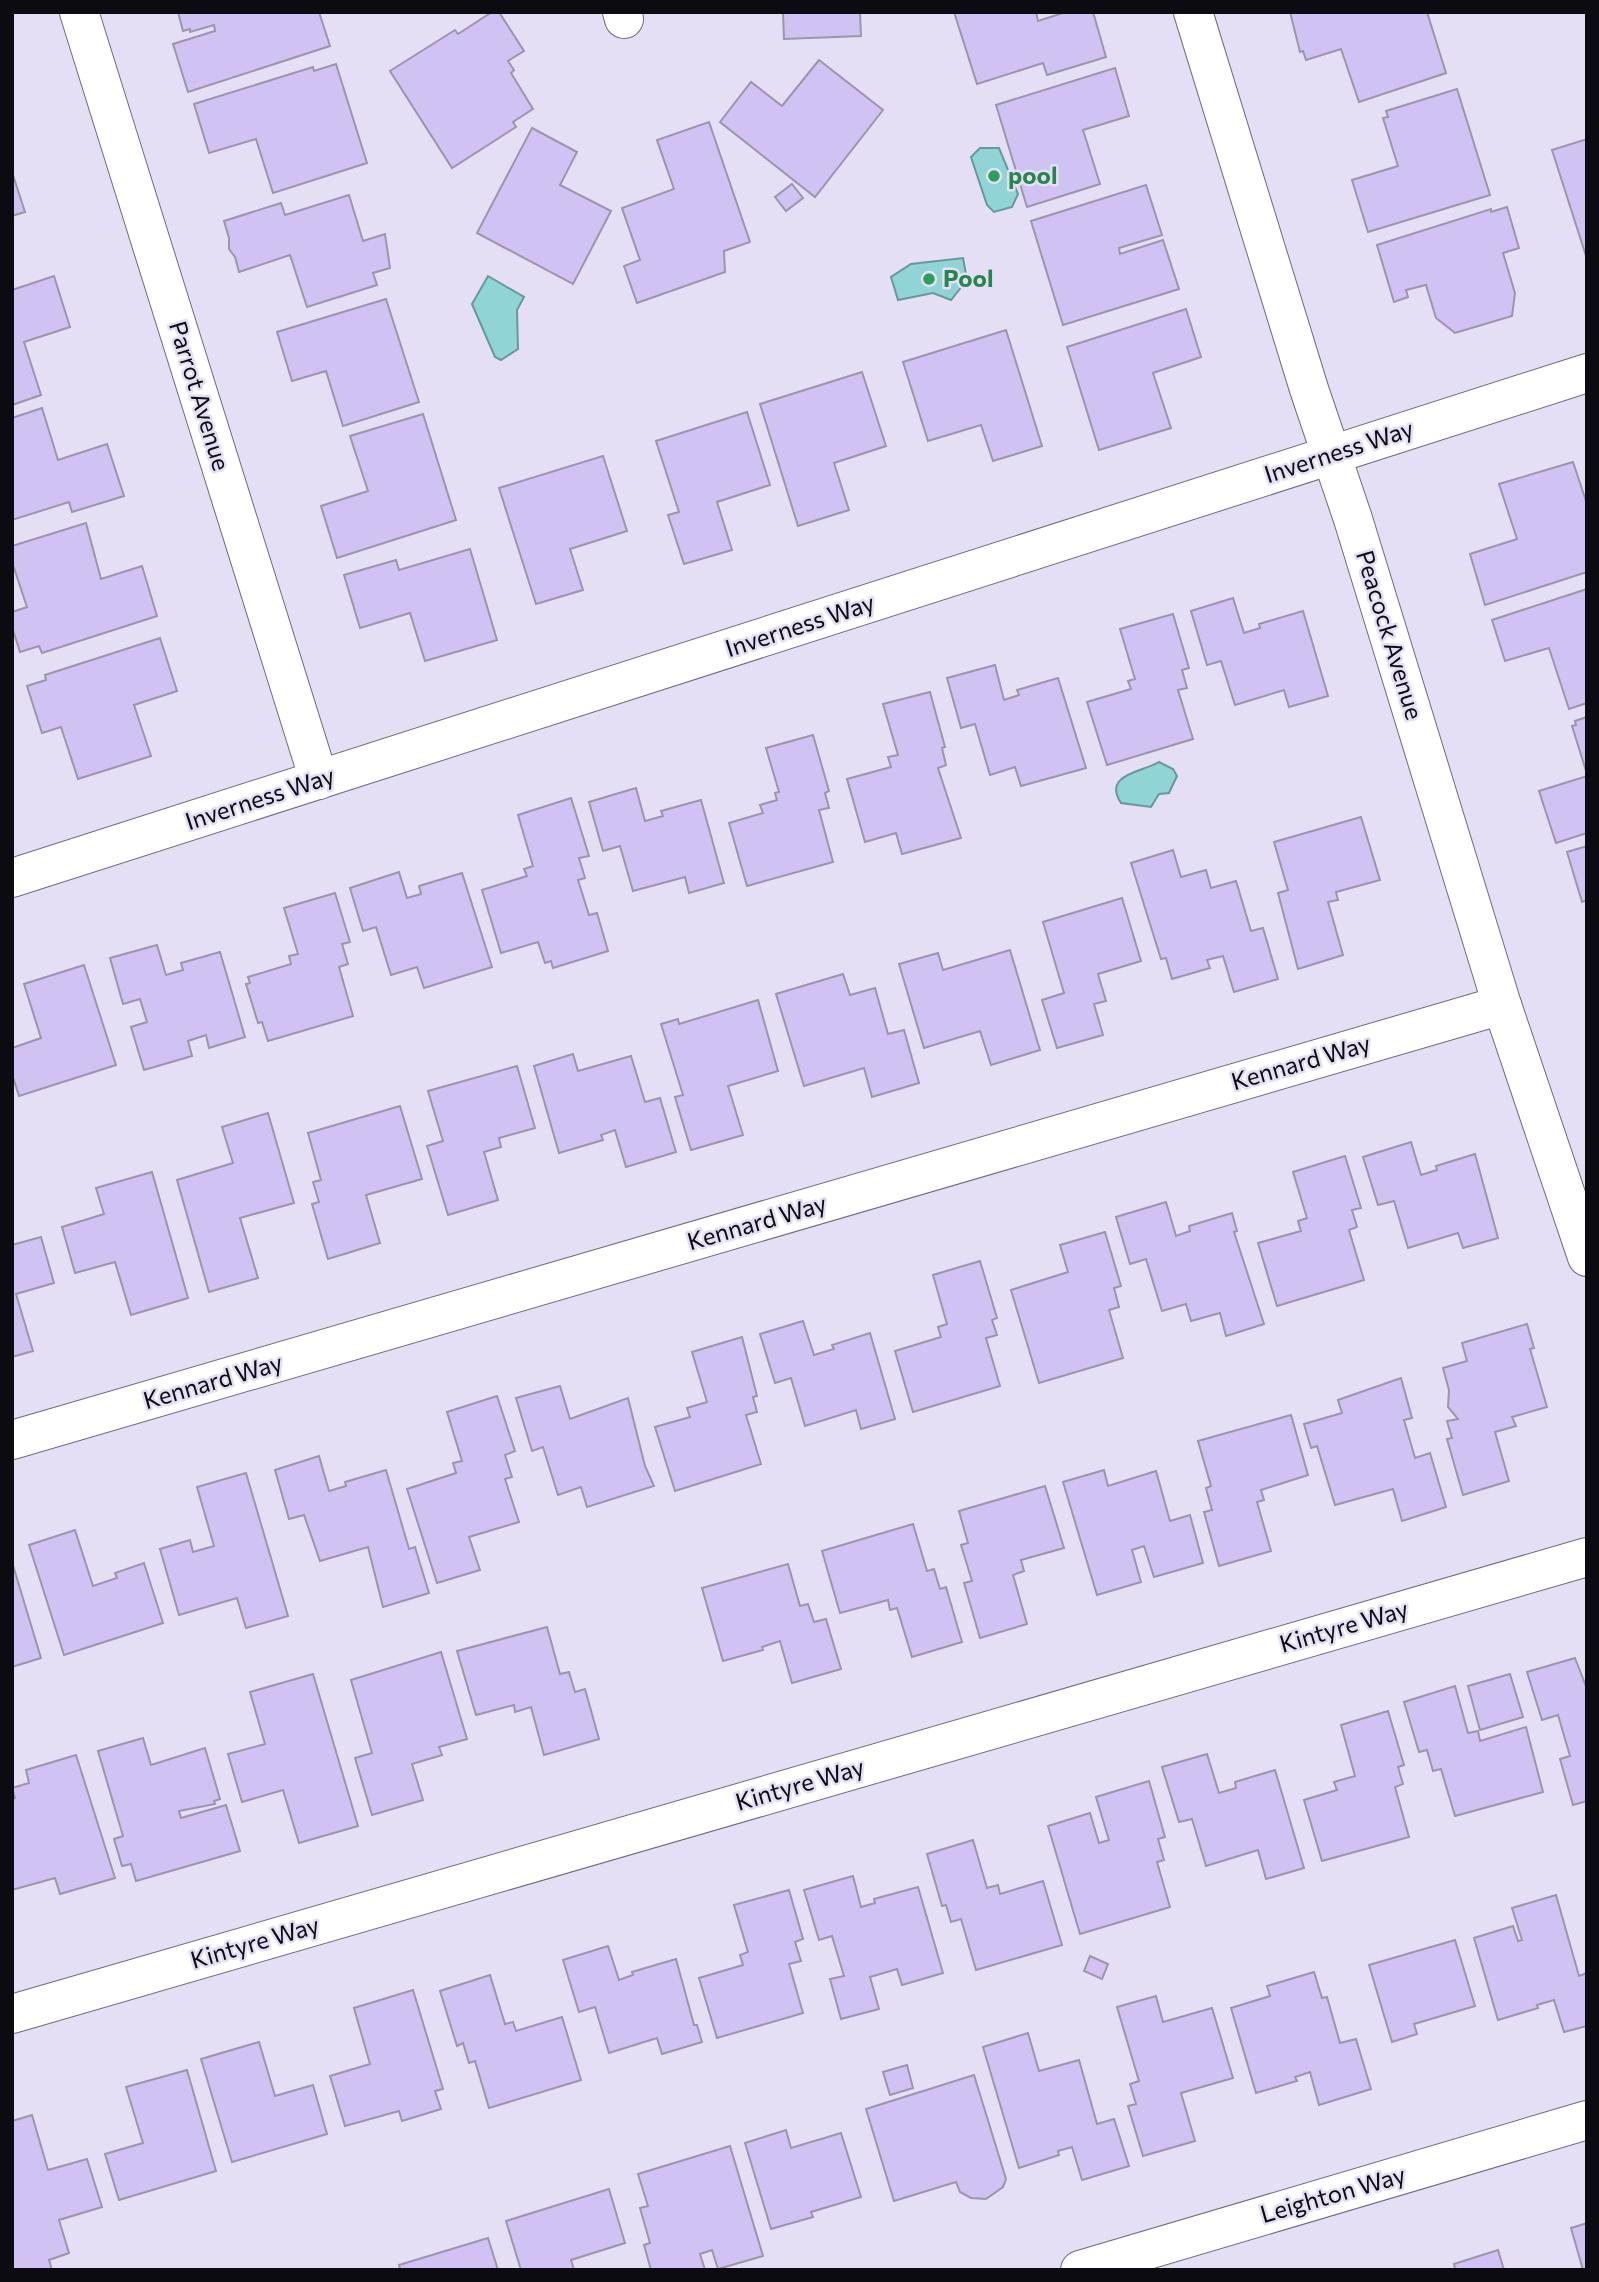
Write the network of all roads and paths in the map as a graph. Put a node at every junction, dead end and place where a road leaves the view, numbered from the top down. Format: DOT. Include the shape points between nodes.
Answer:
graph roads {
  1 [pos="79,12"];
  2 [pos="1193,12"];
  3 [pos="1587,373"];
  4 [pos="1331,455"];
  5 [pos="319,780"];
  6 [pos="12,878"];
  7 [pos="1502,1005"];
  8 [pos="1587,1257"];
  9 [pos="12,1440"];
  10 [pos="1587,1557"];
  11 [pos="12,2014"];
  12 [pos="1587,2120"];
  13 [pos="1080,2270"];
  1 -- 5 [label="street, Parrot Avenue"];
  2 -- 4 [label="street, Peacock Avenue"];
  3 -- 4 [label="street, Inverness Way"];
  4 -- 5 [label="street, Inverness Way"];
  4 -- 7 [label="street, Peacock Avenue"];
  5 -- 6 [label="street, Inverness Way"];
  7 -- 8 [label="street, Peacock Avenue"];
  7 -- 9 [label="street, Kennard Way"];
  10 -- 11 [label="street, Kintyre Way"];
  12 -- 13 [label="street, Leighton Way"];
}
